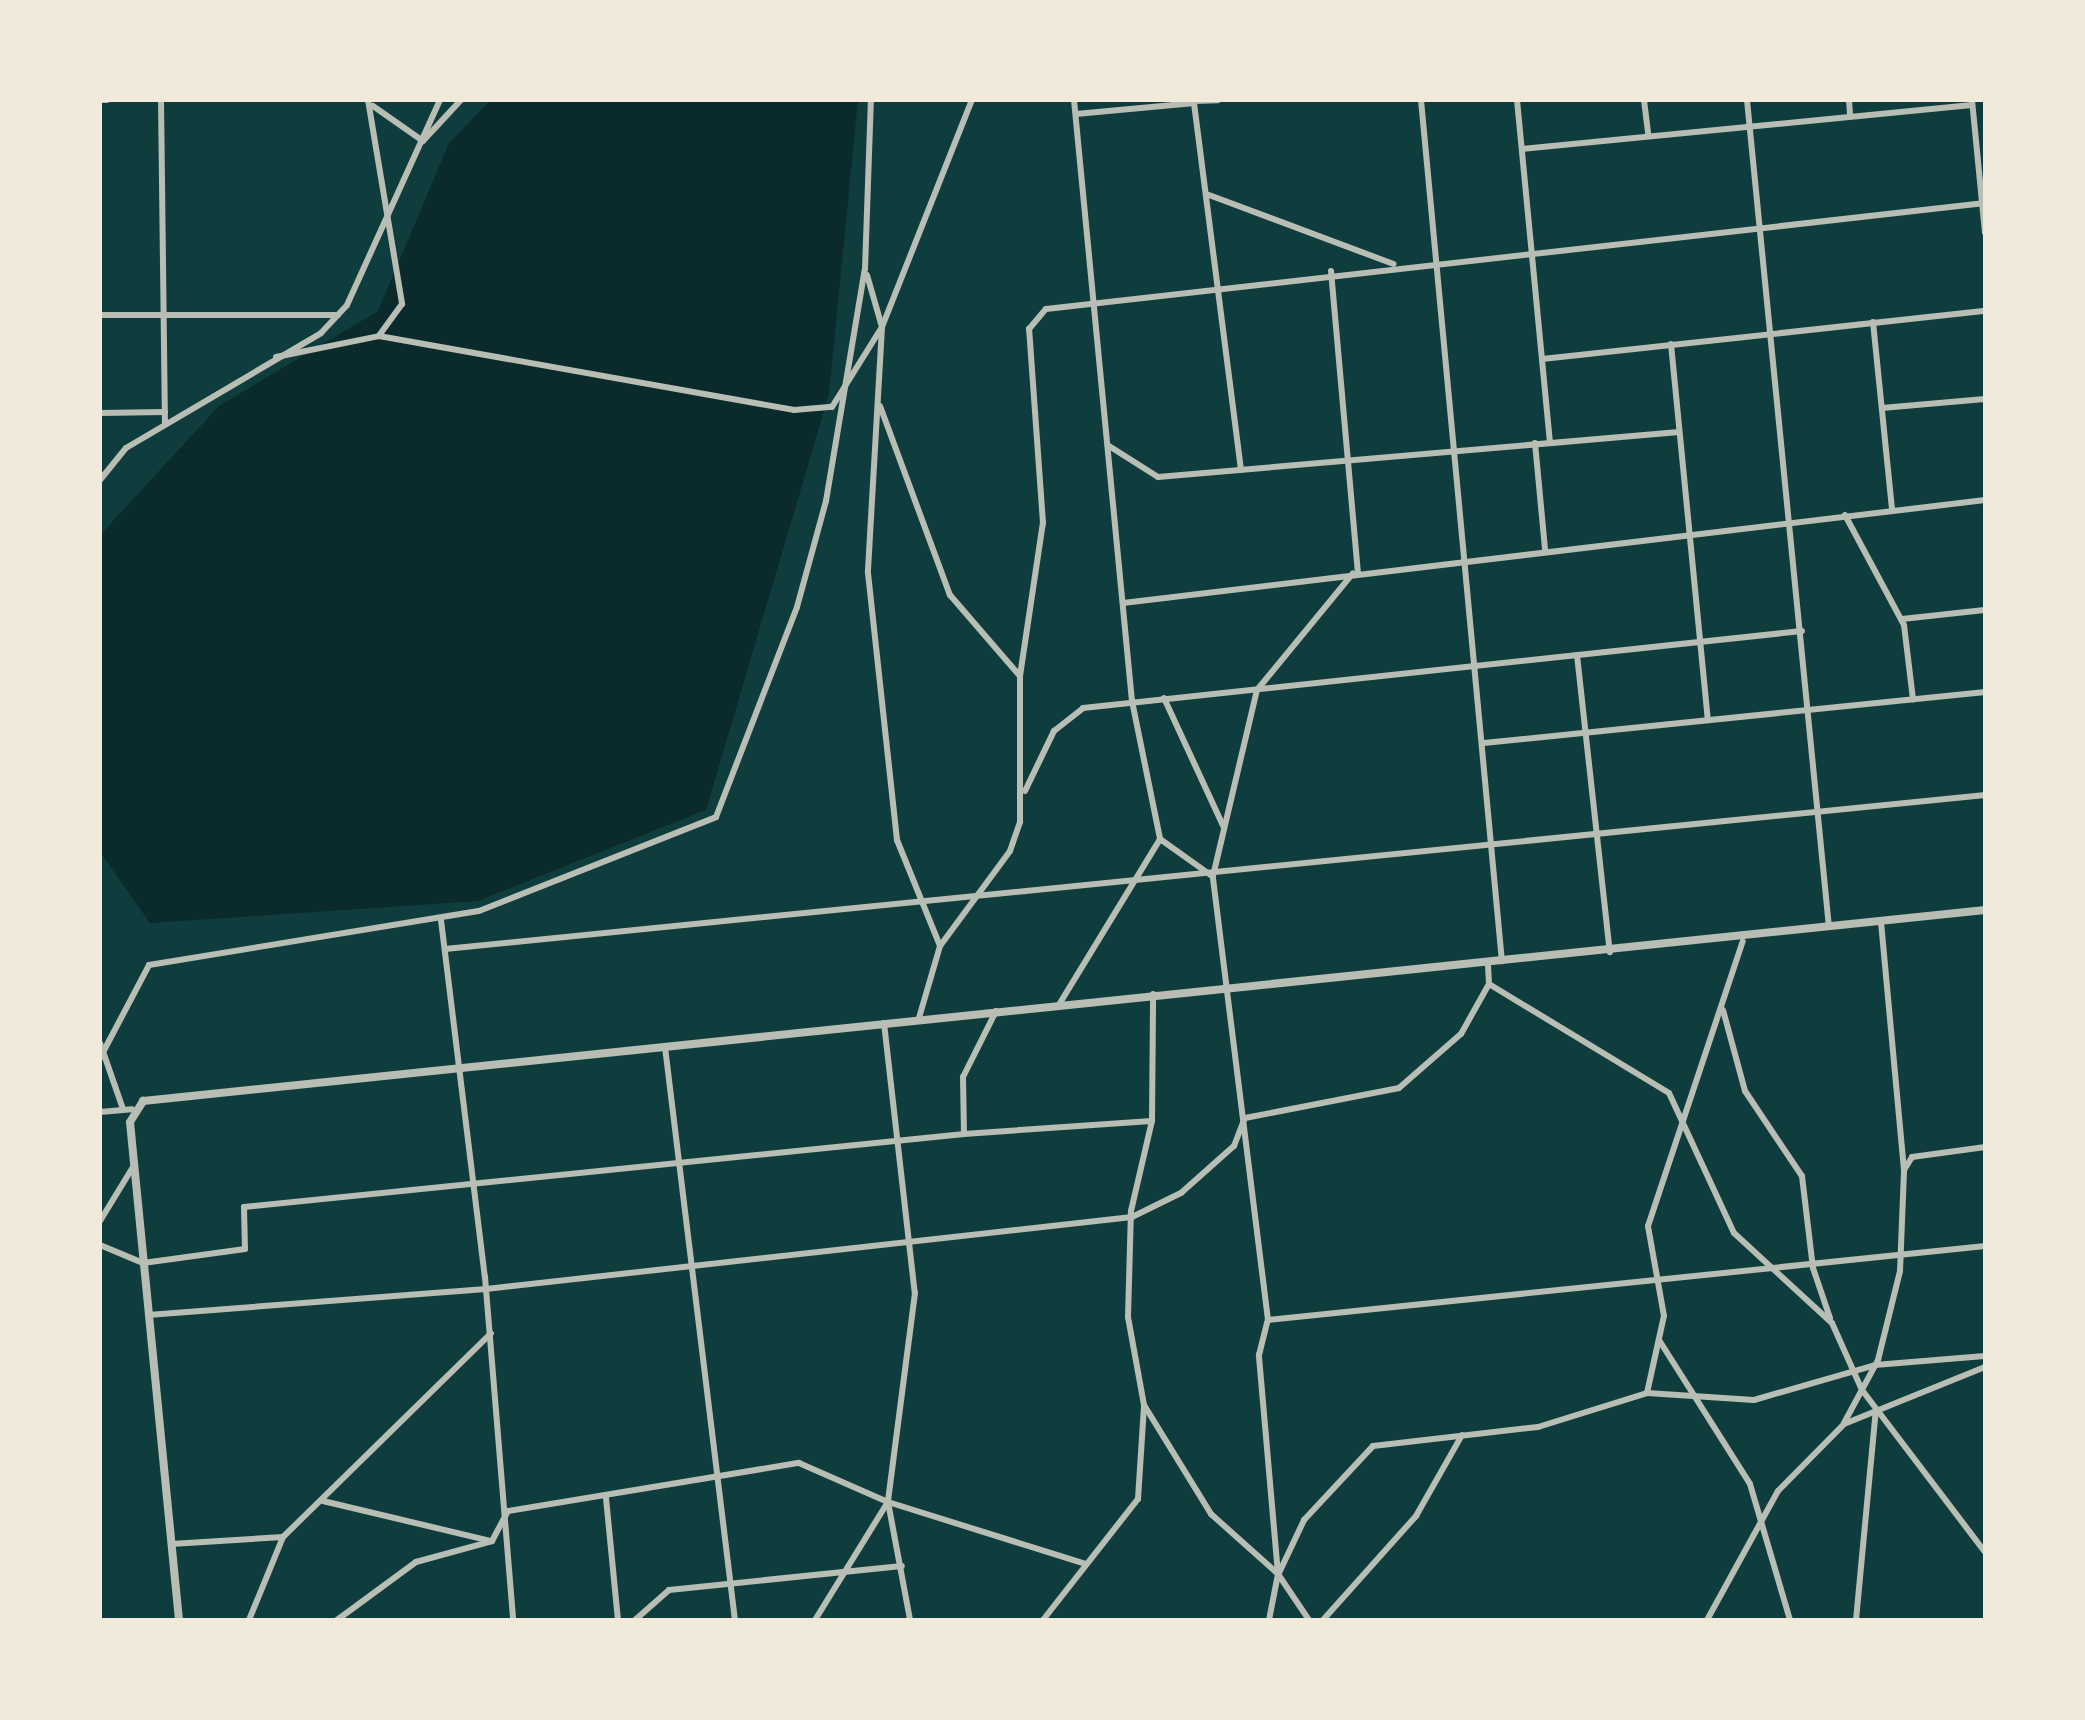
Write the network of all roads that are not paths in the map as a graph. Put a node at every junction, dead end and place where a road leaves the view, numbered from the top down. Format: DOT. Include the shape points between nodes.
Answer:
graph roads {
  1 [pos="161,100"];
  2 [pos="440,100"];
  3 [pos="462,100"];
  4 [pos="871,100"];
  5 [pos="972,100"];
  6 [pos="1074,100"];
  7 [pos="1218,100"];
  8 [pos="1421,100"];
  9 [pos="1518,100"];
  10 [pos="1644,100"];
  11 [pos="1747,100"];
  12 [pos="1849,100"];
  13 [pos="1194,101"];
  14 [pos="370,103"];
  15 [pos="1972,103"];
  16 [pos="1076,114"];
  17 [pos="1850,115"];
  18 [pos="1749,124"];
  19 [pos="1648,135"];
  20 [pos="423,141"];
  21 [pos="1522,149"];
  22 [pos="1208,195"];
  23 [pos="1983,203"];
  24 [pos="393,213"];
  25 [pos="1760,226"];
  26 [pos="1985,232"];
  27 [pos="1532,250"];
  28 [pos="1438,260"];
  29 [pos="1395,264"];
  30 [pos="865,269"];
  31 [pos="1331,271"];
  32 [pos="1221,283"];
  33 [pos="1093,297"];
  34 [pos="1985,310"];
  35 [pos="164,314"];
  36 [pos="100,315"];
  37 [pos="338,315"];
  38 [pos="1873,322"];
  39 [pos="882,327"];
  40 [pos="1771,332"];
  41 [pos="379,336"];
  42 [pos="1671,344"];
  43 [pos="276,357"];
  44 [pos="1542,360"];
  45 [pos="849,391"];
  46 [pos="1985,399"];
  47 [pos="879,402"];
  48 [pos="1882,408"];
  49 [pos="100,412"];
  50 [pos="165,412"];
  51 [pos="165,424"];
  52 [pos="1679,432"];
  53 [pos="1550,442"];
  54 [pos="1535,443"];
  55 [pos="1108,445"];
  56 [pos="1458,452"];
  57 [pos="1348,461"];
  58 [pos="1241,470"];
  59 [pos="100,480"];
  60 [pos="1985,500"];
  61 [pos="1892,510"];
  62 [pos="1845,515"];
  63 [pos="1790,521"];
  64 [pos="1690,533"];
  65 [pos="1544,549"];
  66 [pos="1470,558"];
  67 [pos="1355,573"];
  68 [pos="1123,603"];
  69 [pos="1985,610"];
  70 [pos="1902,619"];
  71 [pos="1802,631"];
  72 [pos="1700,642"];
  73 [pos="1577,655"];
  74 [pos="1478,666"];
  75 [pos="1020,676"];
  76 [pos="1256,690"];
  77 [pos="1985,692"];
  78 [pos="1164,698"];
  79 [pos="1913,699"];
  80 [pos="1132,701"];
  81 [pos="1810,710"];
  82 [pos="1708,720"];
  83 [pos="1585,733"];
  84 [pos="1484,743"];
  85 [pos="1024,792"];
  86 [pos="1985,795"];
  87 [pos="1819,813"];
  88 [pos="1226,832"];
  89 [pos="1597,836"];
  90 [pos="1160,840"];
  91 [pos="1493,846"];
  92 [pos="1213,876"];
  93 [pos="1132,884"];
  94 [pos="978,898"];
  95 [pos="922,904"];
  96 [pos="1985,910"];
  97 [pos="440,920"];
  98 [pos="1881,922"];
  99 [pos="1829,927"];
  100 [pos="1743,941"];
  101 [pos="940,946"];
  102 [pos="445,949"];
  103 [pos="1610,952"];
  104 [pos="1502,961"];
  105 [pos="1488,964"];
  106 [pos="1489,984"];
  107 [pos="1221,986"];
  108 [pos="1153,993"];
  109 [pos="1060,1003"];
  110 [pos="1722,1008"];
  111 [pos="996,1011"];
  112 [pos="919,1018"];
  113 [pos="884,1022"];
  114 [pos="102,1045"];
  115 [pos="664,1045"];
  116 [pos="100,1058"];
  117 [pos="458,1067"];
  118 [pos="128,1109"];
  119 [pos="100,1112"];
  120 [pos="1246,1118"];
  121 [pos="1152,1120"];
  122 [pos="1686,1125"];
  123 [pos="964,1134"];
  124 [pos="898,1143"];
  125 [pos="1985,1148"];
  126 [pos="134,1165"];
  127 [pos="677,1166"];
  128 [pos="1904,1170"];
  129 [pos="473,1184"];
  130 [pos="1132,1216"];
  131 [pos="100,1221"];
  132 [pos="909,1238"];
  133 [pos="100,1245"];
  134 [pos="1985,1246"];
  135 [pos="1902,1258"];
  136 [pos="142,1263"];
  137 [pos="688,1268"];
  138 [pos="1813,1268"];
  139 [pos="1776,1272"];
  140 [pos="1662,1284"];
  141 [pos="486,1290"];
  142 [pos="148,1316"];
  143 [pos="1268,1320"];
  144 [pos="1832,1324"];
  145 [pos="490,1333"];
  146 [pos="1659,1340"];
  147 [pos="1985,1356"];
  148 [pos="1875,1365"];
  149 [pos="1985,1367"];
  150 [pos="1852,1371"];
  151 [pos="1862,1390"];
  152 [pos="1648,1393"];
  153 [pos="1692,1400"];
  154 [pos="1144,1404"];
  155 [pos="1876,1410"];
  156 [pos="1844,1424"];
  157 [pos="1463,1434"];
  158 [pos="716,1484"];
  159 [pos="606,1498"];
  160 [pos="324,1501"];
  161 [pos="888,1502"];
  162 [pos="508,1511"];
  163 [pos="1760,1523"];
  164 [pos="284,1537"];
  165 [pos="492,1541"];
  166 [pos="171,1544"];
  167 [pos="1985,1552"];
  168 [pos="1086,1564"];
  169 [pos="902,1566"];
  170 [pos="844,1572"];
  171 [pos="1278,1574"];
  172 [pos="730,1584"];
  173 [pos="179,1620"];
  174 [pos="249,1620"];
  175 [pos="337,1620"];
  176 [pos="513,1620"];
  177 [pos="618,1620"];
  178 [pos="635,1620"];
  179 [pos="735,1620"];
  180 [pos="815,1620"];
  181 [pos="910,1620"];
  182 [pos="1043,1620"];
  183 [pos="1270,1620"];
  184 [pos="1308,1620"];
  185 [pos="1323,1620"];
  186 [pos="1707,1620"];
  187 [pos="1790,1620"];
  188 [pos="1856,1620"];
  1 -- 35 [label="street"];
  2 -- 20 [label="street"];
  3 -- 20 [label="street"];
  4 -- 30 [label="street"];
  5 -- 39 [label="street"];
  6 -- 16 [label="street"];
  7 -- 13 [label="street"];
  8 -- 28 [label="street"];
  9 -- 21 [label="street"];
  10 -- 19 [label="street"];
  11 -- 18 [label="street"];
  12 -- 17 [label="street"];
  13 -- 16 [label="street"];
  13 -- 22 [label="street"];
  14 -- 20 [label="street"];
  14 -- 24 [label="street"];
  15 -- 17 [label="street"];
  15 -- 23 [label="street"];
  16 -- 33 [label="street"];
  17 -- 18 [label="street"];
  18 -- 19 [label="street"];
  18 -- 25 [label="street"];
  19 -- 21 [label="street"];
  20 -- 24 [label="street"];
  21 -- 27 [label="street"];
  22 -- 29 [label="street"];
  22 -- 32 [label="street"];
  23 -- 25 [label="street"];
  23 -- 26 [label="street"];
  24 -- 37 [label="street"];
  24 -- 41 [label="street" via="402,304"];
  25 -- 27 [label="street"];
  25 -- 40 [label="street"];
  27 -- 28 [label="street"];
  27 -- 44 [label="street"];
  28 -- 29 [label="street"];
  28 -- 56 [label="street"];
  29 -- 31 [label="street"];
  30 -- 39 [label="street"];
  30 -- 45 [label="street"];
  31 -- 32 [label="street"];
  31 -- 57 [label="street"];
  32 -- 33 [label="street"];
  32 -- 58 [label="street"];
  33 -- 55 [label="street"];
  33 -- 75 [label="street" via="1046,309 1029,329 1043,523"];
  34 -- 38 [label="street"];
  35 -- 36 [label="street"];
  35 -- 37 [label="street"];
  35 -- 50 [label="street"];
  37 -- 43 [label="street"];
  38 -- 40 [label="street"];
  38 -- 48 [label="street"];
  39 -- 45 [label="street"];
  39 -- 47 [label="street"];
  40 -- 42 [label="street"];
  40 -- 63 [label="street"];
  41 -- 43 [label="street"];
  41 -- 45 [label="street" via="794,410 832,407"];
  42 -- 44 [label="street"];
  42 -- 52 [label="street"];
  43 -- 51 [label="street"];
  44 -- 53 [label="street"];
  45 -- 97 [label="street" via="797,607 716,817"];
  46 -- 48 [label="street"];
  47 -- 75 [label="street" via="950,595"];
  47 -- 95 [label="street" via="868,573 897,840"];
  48 -- 61 [label="street"];
  49 -- 50 [label="street"];
  50 -- 51 [label="street"];
  51 -- 59 [label="street" via="126,448"];
  52 -- 53 [label="street"];
  52 -- 64 [label="street"];
  53 -- 54 [label="street"];
  54 -- 56 [label="street"];
  54 -- 65 [label="street"];
  55 -- 58 [label="street" via="1158,477"];
  55 -- 68 [label="street"];
  56 -- 57 [label="street"];
  56 -- 66 [label="street"];
  57 -- 58 [label="street"];
  57 -- 67 [label="street"];
  60 -- 61 [label="street"];
  61 -- 62 [label="street"];
  62 -- 63 [label="street"];
  62 -- 70 [label="street"];
  63 -- 64 [label="street"];
  63 -- 71 [label="street"];
  64 -- 65 [label="street"];
  64 -- 72 [label="street"];
  65 -- 66 [label="street"];
  66 -- 67 [label="street"];
  66 -- 74 [label="street"];
  67 -- 68 [label="street"];
  67 -- 76 [label="street"];
  68 -- 80 [label="street"];
  69 -- 70 [label="street"];
  70 -- 79 [label="street"];
  71 -- 72 [label="street"];
  71 -- 81 [label="street"];
  72 -- 73 [label="street"];
  72 -- 82 [label="street"];
  73 -- 74 [label="street"];
  73 -- 83 [label="street"];
  74 -- 76 [label="street"];
  74 -- 84 [label="street"];
  75 -- 85 [label="street"];
  76 -- 78 [label="street"];
  76 -- 88 [label="street"];
  77 -- 79 [label="street"];
  78 -- 80 [label="street"];
  78 -- 88 [label="street"];
  79 -- 81 [label="street"];
  80 -- 85 [label="street" via="1083,708 1054,730"];
  80 -- 90 [label="street"];
  81 -- 82 [label="street"];
  81 -- 87 [label="street"];
  82 -- 83 [label="street"];
  83 -- 84 [label="street"];
  83 -- 89 [label="street"];
  84 -- 91 [label="street"];
  85 -- 94 [label="street" via="1010,851"];
  86 -- 87 [label="street"];
  87 -- 89 [label="street"];
  87 -- 99 [label="street"];
  88 -- 92 [label="street"];
  89 -- 91 [label="street"];
  89 -- 103 [label="street"];
  90 -- 92 [label="street"];
  90 -- 93 [label="street"];
  91 -- 92 [label="street"];
  91 -- 104 [label="street"];
  92 -- 93 [label="street"];
  92 -- 107 [label="street"];
  93 -- 94 [label="street"];
  93 -- 109 [label="street"];
  94 -- 95 [label="street"];
  94 -- 101 [label="street"];
  95 -- 101 [label="street"];
  95 -- 102 [label="street"];
  96 -- 98 [label="street"];
  97 -- 102 [label="street"];
  97 -- 114 [label="street" via="149,965"];
  98 -- 99 [label="street"];
  98 -- 128 [label="street"];
  99 -- 100 [label="street"];
  100 -- 103 [label="street"];
  100 -- 110 [label="street"];
  101 -- 112 [label="street"];
  102 -- 117 [label="street"];
  103 -- 104 [label="street"];
  104 -- 105 [label="street"];
  105 -- 106 [label="street"];
  105 -- 107 [label="street"];
  106 -- 120 [label="street" via="1461,1034 1399,1088"];
  106 -- 122 [label="street" via="1668,1092"];
  107 -- 108 [label="street"];
  107 -- 120 [label="street"];
  108 -- 109 [label="street"];
  108 -- 121 [label="street"];
  109 -- 111 [label="street"];
  110 -- 122 [label="street"];
  110 -- 138 [label="street" via="1745,1090 1802,1176"];
  111 -- 112 [label="street"];
  111 -- 123 [label="street" via="963,1077"];
  112 -- 113 [label="street"];
  113 -- 115 [label="street"];
  113 -- 124 [label="street"];
  114 -- 116 [label="street"];
  114 -- 118 [label="street"];
  115 -- 117 [label="street"];
  115 -- 127 [label="street"];
  117 -- 118 [label="street"];
  117 -- 129 [label="street"];
  118 -- 119 [label="street"];
  118 -- 126 [label="street"];
  120 -- 130 [label="street" via="1234,1146 1181,1194"];
  120 -- 143 [label="street"];
  121 -- 123 [label="street"];
  121 -- 130 [label="street"];
  122 -- 139 [label="street" via="1734,1233"];
  122 -- 140 [label="street" via="1648,1226"];
  123 -- 124 [label="street"];
  124 -- 127 [label="street"];
  124 -- 132 [label="street"];
  125 -- 128 [label="street" via="1912,1157"];
  126 -- 131 [label="street"];
  126 -- 136 [label="street"];
  127 -- 129 [label="street"];
  127 -- 137 [label="street"];
  128 -- 135 [label="street"];
  129 -- 136 [label="street" via="244,1207 245,1249"];
  129 -- 141 [label="street"];
  130 -- 132 [label="street"];
  130 -- 154 [label="street" via="1128,1317"];
  132 -- 137 [label="street"];
  132 -- 161 [label="street" via="912,1355"];
  133 -- 136 [label="street"];
  134 -- 135 [label="street"];
  135 -- 138 [label="street"];
  135 -- 148 [label="street"];
  136 -- 142 [label="street"];
  137 -- 141 [label="street"];
  137 -- 158 [label="street"];
  138 -- 139 [label="street"];
  138 -- 144 [label="street"];
  139 -- 140 [label="street"];
  139 -- 144 [label="street"];
  140 -- 143 [label="street"];
  140 -- 146 [label="street"];
  141 -- 142 [label="street"];
  141 -- 145 [label="street"];
  142 -- 166 [label="street"];
  143 -- 171 [label="street" via="1260,1355"];
  144 -- 150 [label="street"];
  145 -- 160 [label="street"];
  145 -- 162 [label="street"];
  146 -- 152 [label="street"];
  146 -- 153 [label="street"];
  147 -- 148 [label="street"];
  148 -- 150 [label="street"];
  148 -- 151 [label="street"];
  149 -- 155 [label="street"];
  150 -- 151 [label="street"];
  150 -- 153 [label="street" via="1754,1400"];
  151 -- 155 [label="street"];
  151 -- 156 [label="street"];
  152 -- 153 [label="street"];
  152 -- 157 [label="street" via="1538,1428"];
  153 -- 163 [label="street" via="1750,1484"];
  154 -- 168 [label="street" via="1138,1499"];
  154 -- 171 [label="street" via="1211,1514"];
  155 -- 156 [label="street"];
  155 -- 167 [label="street"];
  155 -- 188 [label="street"];
  156 -- 163 [label="street" via="1778,1491"];
  157 -- 171 [label="street" via="1372,1446 1304,1520"];
  157 -- 185 [label="street" via="1416,1516"];
  158 -- 159 [label="street"];
  158 -- 161 [label="street" via="799,1463"];
  158 -- 172 [label="street"];
  159 -- 162 [label="street"];
  159 -- 177 [label="street"];
  160 -- 164 [label="street"];
  160 -- 165 [label="street"];
  161 -- 168 [label="street"];
  161 -- 169 [label="street"];
  161 -- 170 [label="street"];
  162 -- 165 [label="street"];
  162 -- 176 [label="street"];
  163 -- 186 [label="street"];
  163 -- 187 [label="street"];
  164 -- 166 [label="street"];
  164 -- 174 [label="street"];
  165 -- 175 [label="street" via="416,1562"];
  166 -- 173 [label="street"];
  168 -- 182 [label="street"];
  169 -- 170 [label="street"];
  169 -- 181 [label="street"];
  170 -- 172 [label="street"];
  170 -- 180 [label="street"];
  171 -- 183 [label="street"];
  171 -- 184 [label="street"];
  172 -- 178 [label="street" via="669,1590"];
  172 -- 179 [label="street"];
}
